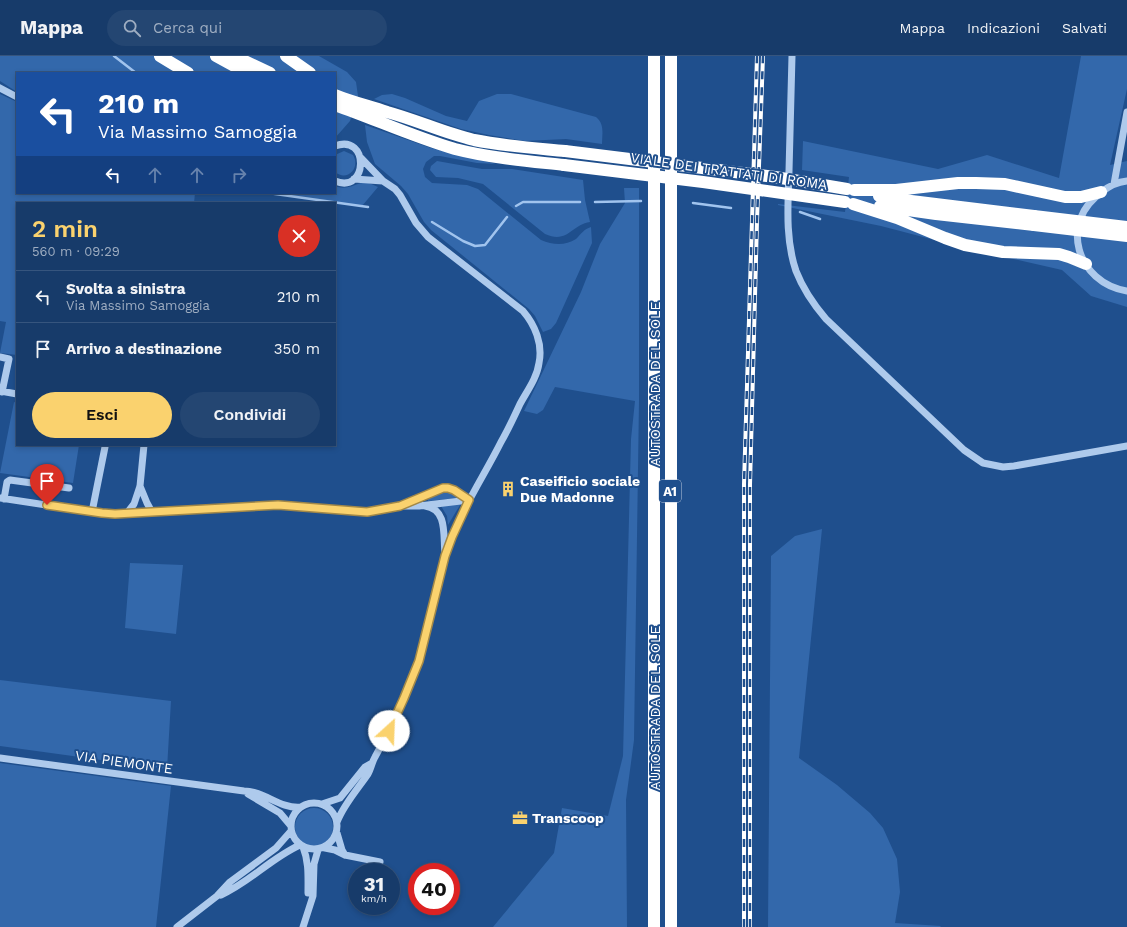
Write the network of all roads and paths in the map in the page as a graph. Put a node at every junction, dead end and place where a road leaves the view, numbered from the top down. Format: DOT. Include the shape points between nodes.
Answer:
graph roads {
  1 [pos="160,56"];
  2 [pos="216,56"];
  3 [pos="234,56"];
  4 [pos="286,56"];
  5 [pos="654,56"];
  6 [pos="670,56"];
  7 [pos="792,56"];
  8 [pos="186,72"];
  9 [pos="245,72"];
  10 [pos="268,72"];
  11 [pos="309,72"];
  12 [pos="336,87"];
  13 [pos="0,88"];
  14 [pos="336,95"];
  15 [pos="16,96"];
  16 [pos="336,105"];
  17 [pos="388,112"];
  18 [pos="1127,112"];
  19 [pos="336,114"];
  20 [pos="392,127"];
  21 [pos="336,146"];
  22 [pos="361,158"];
  23 [pos="354,179"];
  24 [pos="336,181"];
  25 [pos="383,181"];
  26 [pos="1127,181"];
  27 [pos="1114,184"];
  28 [pos="851,189"];
  29 [pos="1101,192"];
  30 [pos="849,203"];
  31 [pos="1034,220"];
  32 [pos="1127,227"];
  33 [pos="1127,236"];
  34 [pos="1086,264"];
  35 [pos="1127,290"];
  36 [pos="0,357"];
  37 [pos="1,392"];
  38 [pos="16,394"];
  39 [pos="144,446"];
  40 [pos="1127,446"];
  41 [pos="104,447"];
  42 [pos="140,486"];
  43 [pos="69,488"];
  44 [pos="454,490"];
  45 [pos="475,490"];
  46 [pos="2,498"];
  47 [pos="469,500"];
  48 [pos="400,506"];
  49 [pos="418,506"];
  50 [pos="92,512"];
  51 [pos="152,512"];
  52 [pos="127,513"];
  53 [pos="445,556"];
  54 [pos="0,758"];
  55 [pos="372,762"];
  56 [pos="244,792"];
  57 [pos="322,804"];
  58 [pos="301,807"];
  59 [pos="337,822"];
  60 [pos="291,828"];
  61 [pos="337,832"];
  62 [pos="301,846"];
  63 [pos="322,849"];
  64 [pos="345,855"];
  65 [pos="380,862"];
  66 [pos="217,896"];
  67 [pos="310,907"];
  68 [pos="177,927"];
  69 [pos="303,927"];
  70 [pos="654,927"];
  71 [pos="671,927"];
  1 -- 8 [label="highway"];
  2 -- 9 [label="highway"];
  3 -- 10 [label="highway"];
  4 -- 11 [label="highway"];
  5 -- 70 [label="highway, AUTOSTRADA DEL SOLE / A1"];
  6 -- 71 [label="highway, AUTOSTRADA DEL SOLE / A1"];
  7 -- 40 [label="street" via="789,240 796,271 802,284 826,320 964,450 982,463 1014,466"];
  12 -- 17 [label="highway"];
  13 -- 15 [label="street"];
  14 -- 17 [label="highway, VIALE DEI TRATTATI DI ROMA"];
  16 -- 20 [label="highway, VIALE DEI TRATTATI DI ROMA"];
  17 -- 28 [label="highway, VIALE DEI TRATTATI DI ROMA, bridge" via="475,140 761,175"];
  18 -- 27 [label="street"];
  19 -- 20 [label="highway"];
  20 -- 30 [label="highway, VIALE DEI TRATTATI DI ROMA, bridge" via="456,149 518,160 703,182"];
  21 -- 22 [label="street" via="351,147"];
  22 -- 23 [label="street" via="361,169"];
  22 -- 25 [label="street"];
  23 -- 24 [label="street"];
  23 -- 25 [label="street"];
  25 -- 45 [label="street" via="400,195 416,223 428,237 523,311 536,332 540,351 538,369"];
  26 -- 27 [label="street"];
  27 -- 29 [label="street"];
  28 -- 29 [label="highway" via="896,190 976,182 1004,184 1066,197 1081,197"];
  28 -- 31 [label="highway, VIALE DEI TRATTATI DI ROMA" via="873,195"];
  29 -- 34 [label="street" via="1089,202 1079,225 1078,246"];
  30 -- 31 [label="highway, VIALE DEI TRATTATI DI ROMA" via="936,214"];
  30 -- 34 [label="highway" via="897,218 965,245 1003,252 1059,254"];
  31 -- 32 [label="highway, VIALE DEI TRATTATI DI ROMA, bridge"];
  31 -- 33 [label="highway, VIALE DEI TRATTATI DI ROMA, bridge"];
  34 -- 35 [label="street" via="1103,282"];
  36 -- 37 [label="street" via="9,359"];
  37 -- 38 [label="street"];
  39 -- 42 [label="street"];
  41 -- 50 [label="street"];
  42 -- 51 [label="street"];
  42 -- 52 [label="street" via="134,504"];
  43 -- 46 [label="street" via="10,480"];
  44 -- 45 [label="street"];
  44 -- 47 [label="street"];
  44 -- 48 [label="street" via="443,488"];
  45 -- 47 [label="street"];
  46 -- 50 [label="street"];
  47 -- 49 [label="street"];
  47 -- 53 [label="street"];
  48 -- 49 [label="street"];
  48 -- 51 [label="street" via="367,512 278,505"];
  49 -- 53 [label="street" via="432,508 440,514 443,521"];
  50 -- 52 [label="street"];
  51 -- 52 [label="street"];
  53 -- 55 [label="street" via="419,661 389,731"];
  54 -- 56 [label="street, VIA PIEMONTE"];
  55 -- 57 [label="street" via="340,798"];
  55 -- 59 [label="street" via="369,772 342,810"];
  56 -- 58 [label="street, VIA PIEMONTE" via="260,794 286,806"];
  56 -- 60 [label="street, VIA PIEMONTE" via="280,813"];
  57 -- 58 [label="street" via="307,804"];
  57 -- 59 [label="street" via="329,808"];
  58 -- 60 [label="street" via="295,813"];
  59 -- 61 [label="street"];
  60 -- 62 [label="street" via="294,839"];
  60 -- 66 [label="street" via="276,848 230,882"];
  61 -- 63 [label="street" via="330,844"];
  61 -- 64 [label="street"];
  62 -- 63 [label="street" via="312,850"];
  62 -- 66 [label="street" via="281,855 234,889"];
  62 -- 67 [label="street" via="307,857"];
  63 -- 64 [label="street" via="335,850"];
  63 -- 67 [label="street" via="314,864"];
  64 -- 65 [label="street"];
  66 -- 68 [label="street"];
  67 -- 69 [label="street"];
}
